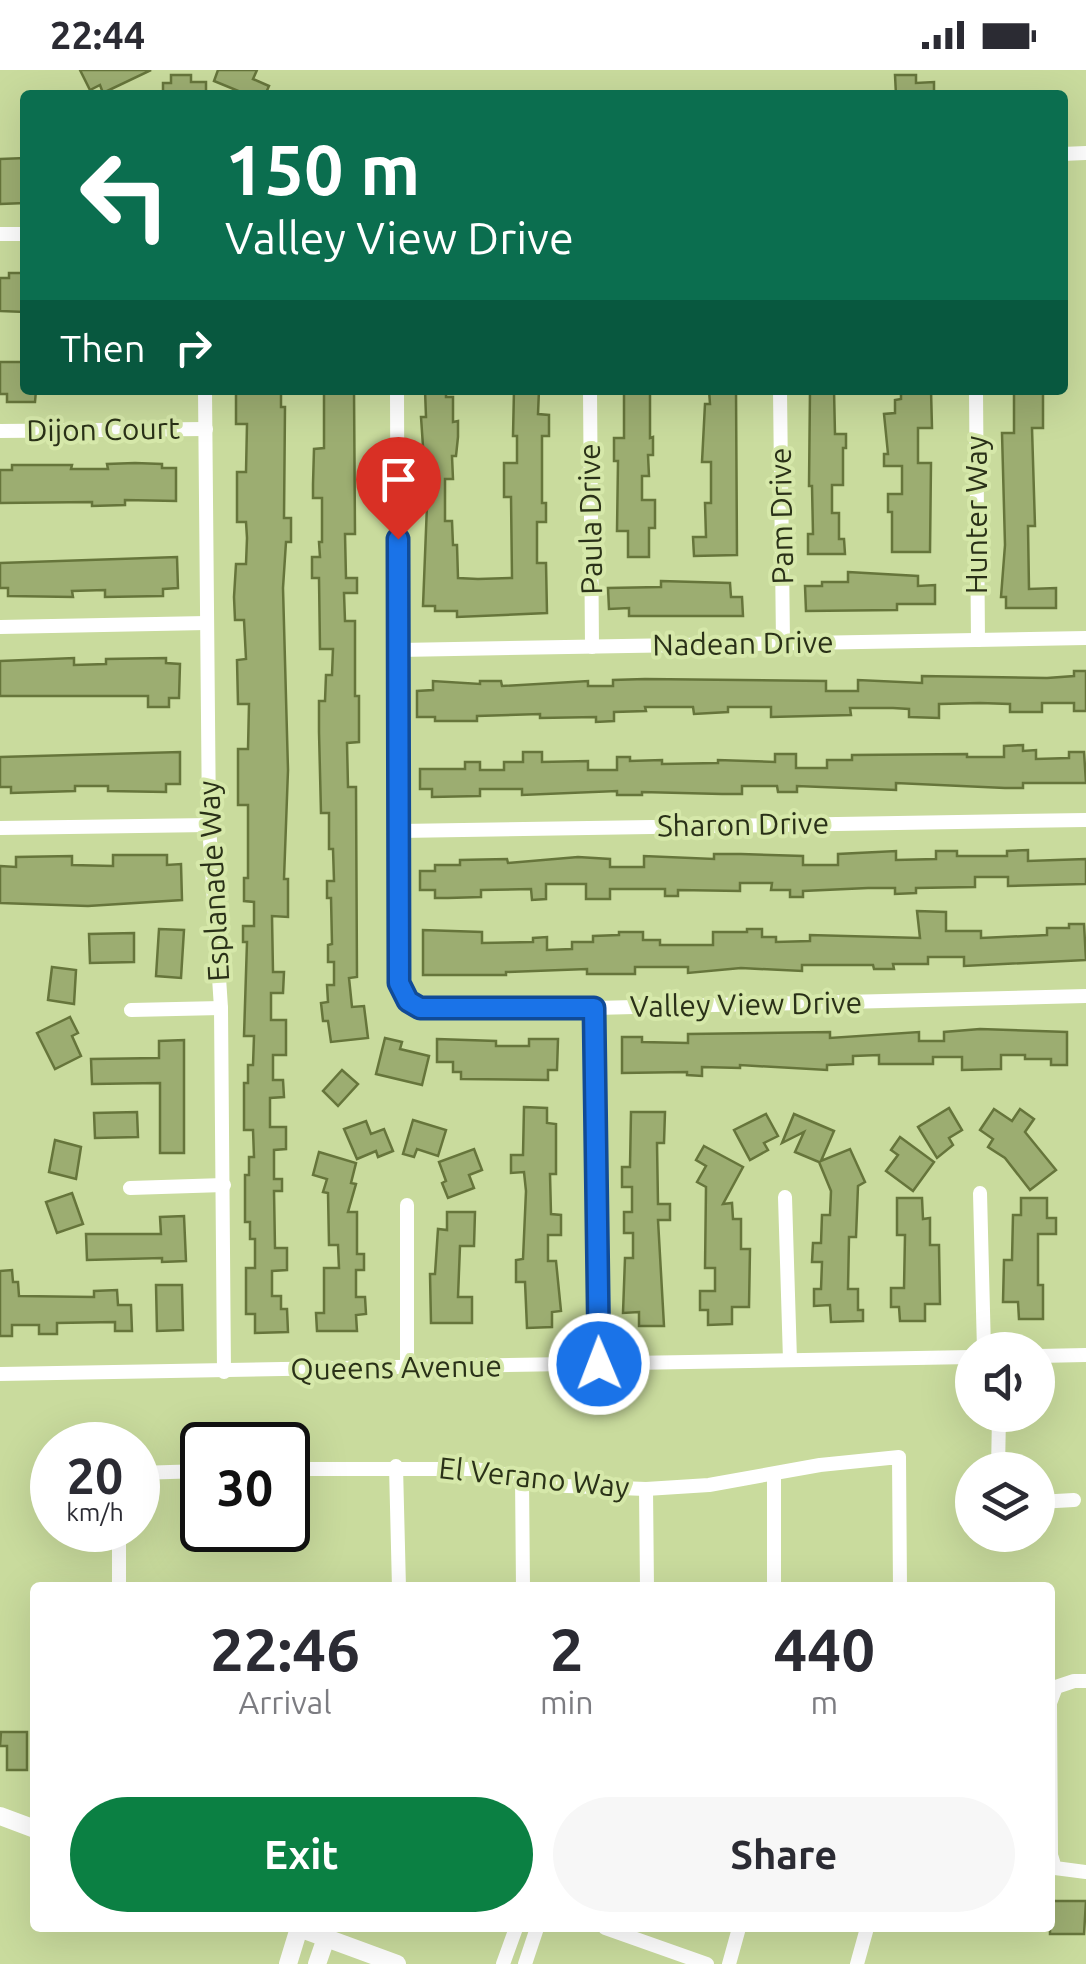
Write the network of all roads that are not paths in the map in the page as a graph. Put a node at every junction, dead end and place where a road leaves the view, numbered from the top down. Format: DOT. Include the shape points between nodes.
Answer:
graph roads {
  1 [pos="205,395"];
  2 [pos="397,395"];
  3 [pos="590,395"];
  4 [pos="780,395"];
  5 [pos="976,395"];
  6 [pos="206,429"];
  7 [pos="0,432"];
  8 [pos="208,623"];
  9 [pos="0,627"];
  10 [pos="1086,638"];
  11 [pos="978,640"];
  12 [pos="783,642"];
  13 [pos="592,647"];
  14 [pos="400,650"];
  15 [pos="1086,820"];
  16 [pos="210,825"];
  17 [pos="0,828"];
  18 [pos="400,830"];
  19 [pos="1086,996"];
  20 [pos="221,1008"];
  21 [pos="594,1008"];
  22 [pos="131,1010"];
  23 [pos="224,1185"];
  24 [pos="130,1188"];
  25 [pos="980,1194"];
  26 [pos="785,1197"];
  27 [pos="407,1206"];
  28 [pos="984,1332"];
  29 [pos="1086,1355"];
  30 [pos="1055,1356"];
  31 [pos="955,1357"];
  32 [pos="790,1360"];
  33 [pos="599,1364"];
  34 [pos="407,1367"];
  35 [pos="224,1372"];
  36 [pos="0,1374"];
  37 [pos="396,1466"];
  38 [pos="310,1468"];
  39 [pos="774,1475"];
  40 [pos="522,1476"];
  41 [pos="646,1489"];
  42 [pos="1074,1500"];
  43 [pos="1055,1501"];
  44 [pos="119,1552"];
  45 [pos="120,1582"];
  46 [pos="398,1582"];
  47 [pos="523,1582"];
  48 [pos="647,1582"];
  49 [pos="774,1582"];
  50 [pos="900,1582"];
  51 [pos="1086,1681"];
  52 [pos="1055,1690"];
  53 [pos="0,1816"];
  54 [pos="30,1827"];
  55 [pos="1055,1868"];
  56 [pos="1086,1872"];
  57 [pos="298,1932"];
  58 [pos="310,1932"];
  59 [pos="515,1932"];
  60 [pos="537,1932"];
  61 [pos="616,1932"];
  62 [pos="738,1932"];
  63 [pos="866,1932"];
  64 [pos="326,1938"];
  65 [pos="288,1964"];
  66 [pos="317,1964"];
  67 [pos="397,1964"];
  68 [pos="503,1964"];
  69 [pos="525,1964"];
  70 [pos="707,1964"];
  71 [pos="729,1964"];
  72 [pos="857,1964"];
  1 -- 6 [label="street, Esplanade Way"];
  2 -- 14 [label="street"];
  3 -- 13 [label="street, Paula Drive"];
  4 -- 12 [label="street, Pam Drive"];
  5 -- 11 [label="street, Hunter Way"];
  6 -- 7 [label="street, Dijon Court"];
  6 -- 8 [label="street, Esplanade Way"];
  8 -- 9 [label="street"];
  8 -- 16 [label="street, Esplanade Way"];
  10 -- 11 [label="street, Nadean Drive"];
  11 -- 12 [label="street, Nadean Drive"];
  12 -- 13 [label="street, Nadean Drive"];
  13 -- 14 [label="street, Nadean Drive"];
  14 -- 18 [label="street"];
  15 -- 18 [label="street, Sharon Drive"];
  16 -- 17 [label="street"];
  16 -- 20 [label="street, Esplanade Way"];
  18 -- 21 [label="street, Valley View Drive" via="399,983 408,1001 420,1008"];
  19 -- 21 [label="street, Valley View Drive"];
  20 -- 22 [label="street"];
  20 -- 23 [label="street, Esplanade Way"];
  21 -- 33 [label="street"];
  23 -- 24 [label="street"];
  23 -- 35 [label="street, Esplanade Way"];
  25 -- 28 [label="street"];
  26 -- 32 [label="street"];
  27 -- 34 [label="street"];
  29 -- 30 [label="street"];
  31 -- 32 [label="street, Queens Avenue"];
  32 -- 33 [label="street, Queens Avenue"];
  33 -- 34 [label="street, Queens Avenue"];
  34 -- 35 [label="street, Queens Avenue"];
  35 -- 36 [label="street, Queens Avenue"];
  37 -- 38 [label="street, El Verano Way"];
  37 -- 40 [label="street, El Verano Way"];
  37 -- 46 [label="street"];
  39 -- 41 [label="street, El Verano Way"];
  39 -- 49 [label="street"];
  39 -- 50 [label="street, El Verano Way" via="899,1457"];
  40 -- 41 [label="street, El Verano Way" via="567,1486"];
  40 -- 47 [label="street"];
  41 -- 48 [label="street"];
  42 -- 43 [label="street"];
  44 -- 45 [label="street"];
  51 -- 52 [label="street"];
  53 -- 54 [label="main road"];
  55 -- 56 [label="street"];
  57 -- 65 [label="main road"];
  58 -- 64 [label="main road"];
  59 -- 68 [label="street"];
  60 -- 69 [label="street"];
  61 -- 70 [label="street"];
  62 -- 71 [label="street"];
  63 -- 72 [label="street"];
  64 -- 66 [label="main road"];
  64 -- 67 [label="main road"];
}
